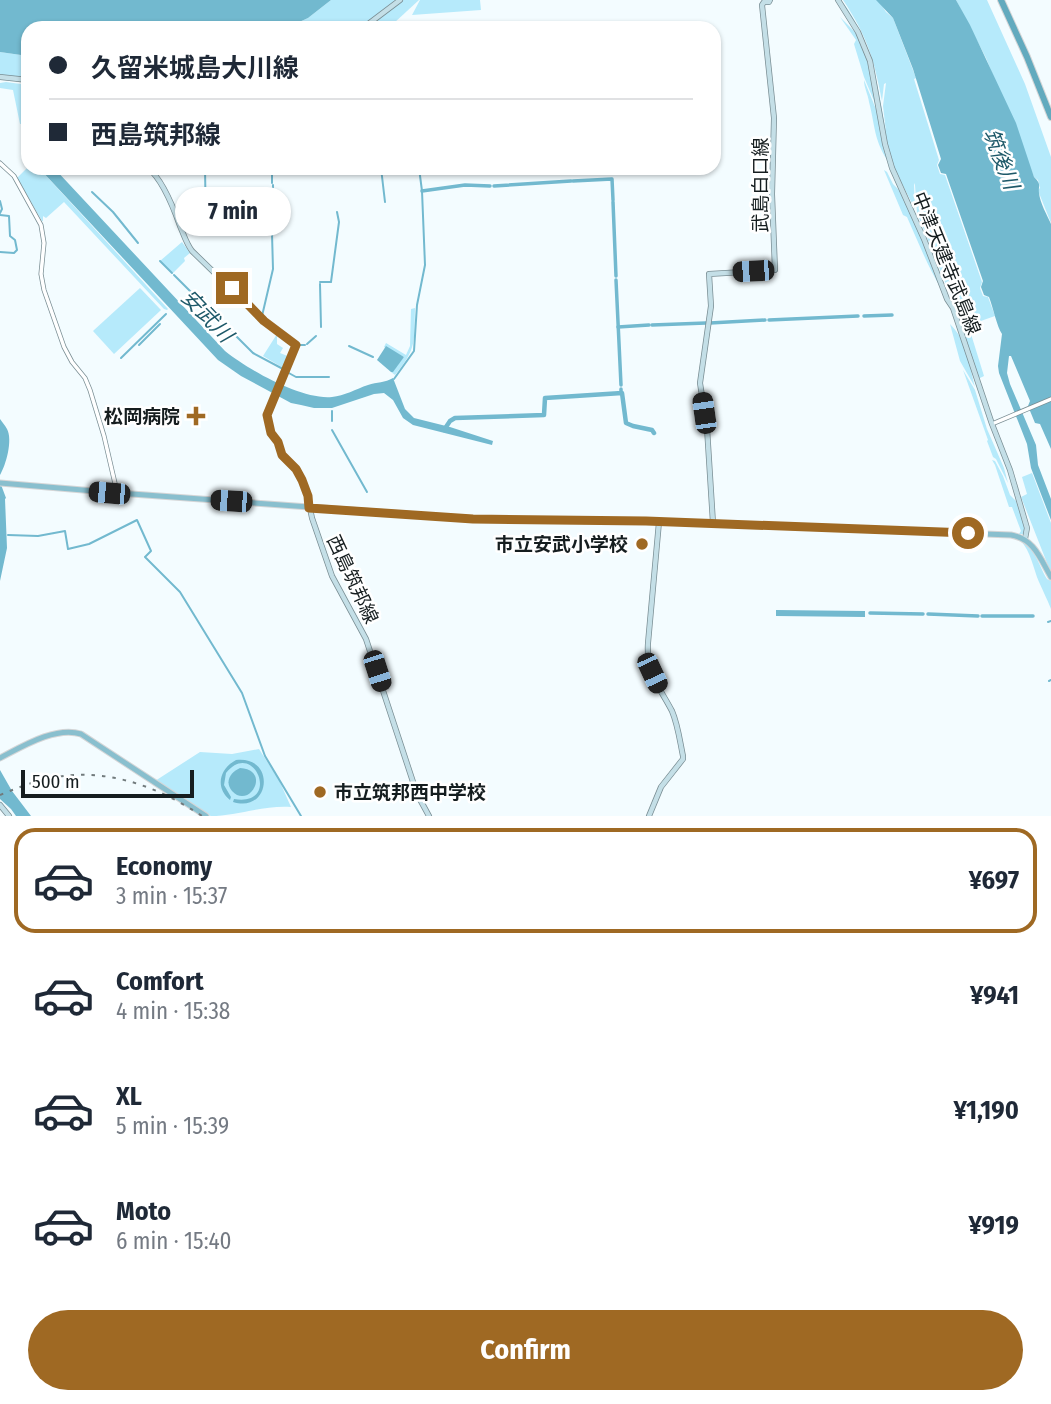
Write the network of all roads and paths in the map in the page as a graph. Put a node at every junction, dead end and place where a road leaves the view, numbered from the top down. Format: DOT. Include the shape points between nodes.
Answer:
graph roads {
  1 [pos="400,0"];
  2 [pos="770,0"];
  3 [pos="838,0"];
  4 [pos="1001,0"];
  5 [pos="372,21"];
  6 [pos="0,77"];
  7 [pos="21,79"];
  8 [pos="1051,117"];
  9 [pos="0,163"];
  10 [pos="155,175"];
  11 [pos="1051,399"];
  12 [pos="993,423"];
  13 [pos="3,483"];
  14 [pos="118,494"];
  15 [pos="309,508"];
  16 [pos="659,522"];
  17 [pos="713,523"];
  18 [pos="1025,538"];
  19 [pos="1051,577"];
  20 [pos="0,758"];
  21 [pos="0,805"];
  22 [pos="9,816"];
  23 [pos="206,816"];
  24 [pos="429,816"];
  25 [pos="649,816"];
  1 -- 5 [label="main road"];
  2 -- 17 [label="main road, 武島白口線" via="762,5 774,118 775,270 709,274 711,306 700,383"];
  3 -- 12 [label="main road, 中津天建寺武島線" via="867,53 892,168 953,309"];
  4 -- 8 [label="highway"];
  6 -- 7 [label="main road"];
  9 -- 14 [label="street" via="14,176 41,225 44,290 64,347 90,390"];
  10 -- 15 [label="main road, 西島筑邦線" via="192,251 264,321 296,345 267,415 282,455 302,480"];
  11 -- 12 [label="street"];
  12 -- 18 [label="main road, 中津天建寺武島線" via="1027,528"];
  13 -- 14 [label="main road"];
  14 -- 15 [label="main road"];
  15 -- 16 [label="main road" via="473,519"];
  15 -- 24 [label="main road, 西島筑邦線" via="332,576 366,639 417,794"];
  16 -- 17 [label="main road"];
  16 -- 25 [label="main road" via="647,661 673,714 683,756 661,787"];
  17 -- 18 [label="main road"];
  18 -- 19 [label="main road"];
  20 -- 23 [label="main road" via="58,732 74,732"];
  21 -- 22 [label="main road"];
}
